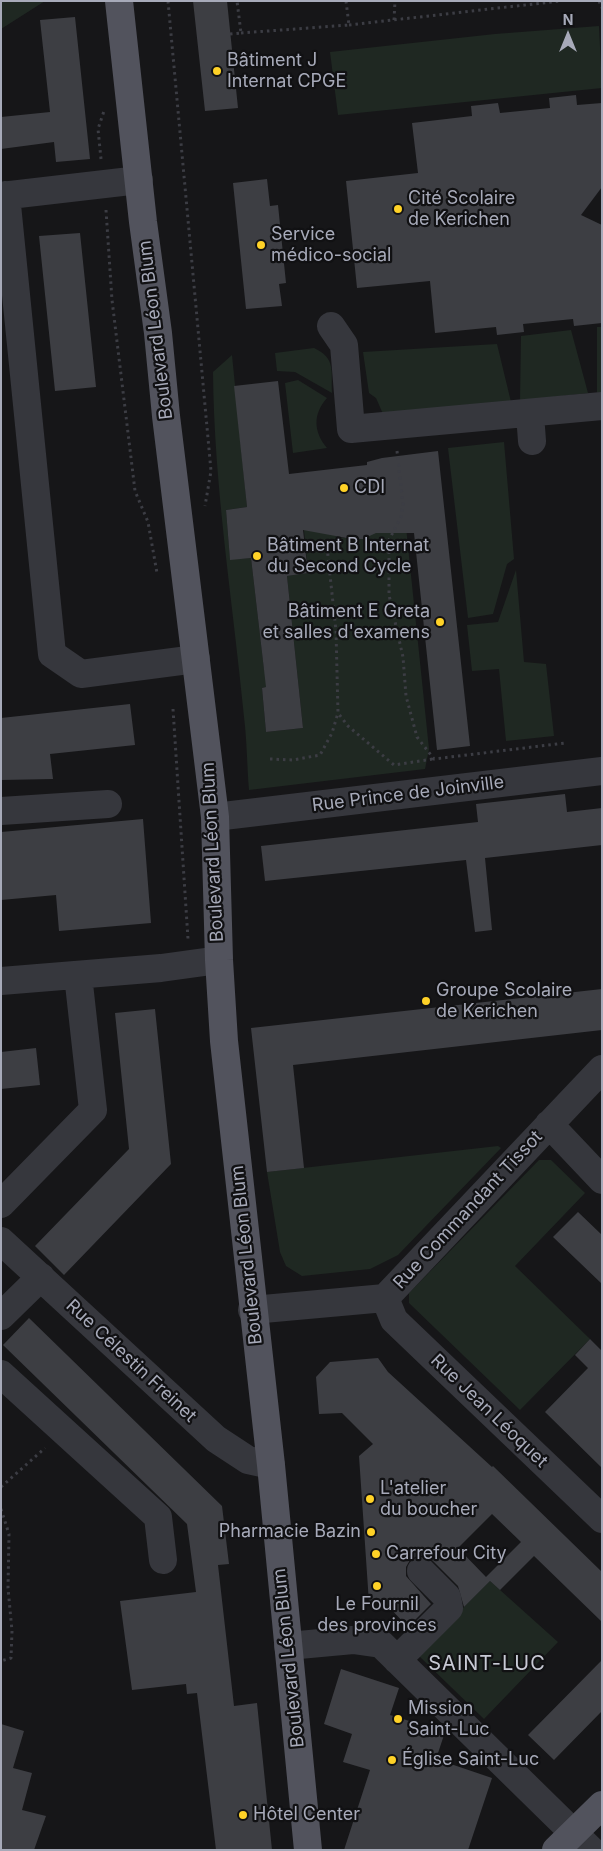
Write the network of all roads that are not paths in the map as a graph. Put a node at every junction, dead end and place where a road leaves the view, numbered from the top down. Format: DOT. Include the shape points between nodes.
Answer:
graph roads {
  1 [pos="119,1"];
  2 [pos="139,180"];
  3 [pos="4,196"];
  4 [pos="331,326"];
  5 [pos="602,406"];
  6 [pos="196,659"];
  7 [pos="602,771"];
  8 [pos="108,804"];
  9 [pos="1,811"];
  10 [pos="215,817"];
  11 [pos="219,960"];
  12 [pos="78,975"];
  13 [pos="1,981"];
  14 [pos="602,1069"];
  15 [pos="548,1124"];
  16 [pos="602,1180"];
  17 [pos="1,1204"];
  18 [pos="1,1241"];
  19 [pos="41,1277"];
  20 [pos="385,1298"];
  21 [pos="252,1310"];
  22 [pos="1,1316"];
  23 [pos="1,1374"];
  24 [pos="271,1465"];
  25 [pos="602,1519"];
  26 [pos="163,1560"];
  27 [pos="421,1570"];
  28 [pos="288,1646"];
  29 [pos="397,1660"];
  30 [pos="602,1805"];
  31 [pos="574,1844"];
  32 [pos="308,1850"];
  1 -- 2 [label="main road, Boulevard Léon Blum"];
  2 -- 3 [label="street"];
  2 -- 6 [label="main road, Boulevard Léon Blum"];
  3 -- 6 [label="street" via="52,654 81,674"];
  4 -- 5 [label="street" via="344,346 351,429 531,427"];
  6 -- 10 [label="main road, Boulevard Léon Blum"];
  7 -- 10 [label="street, Rue Prince de Joinville"];
  8 -- 9 [label="street"];
  10 -- 11 [label="main road, Boulevard Léon Blum"];
  11 -- 12 [label="street"];
  11 -- 21 [label="main road, Boulevard Léon Blum" via="224,1041"];
  12 -- 13 [label="street"];
  12 -- 17 [label="street" via="93,1110"];
  14 -- 15 [label="street, Rue Commandant Tissot"];
  15 -- 16 [label="street"];
  15 -- 20 [label="street, Rue Commandant Tissot"];
  18 -- 19 [label="street, Rue Célestin Freinet"];
  19 -- 22 [label="street"];
  19 -- 24 [label="street, Rue Célestin Freinet" via="216,1439 248,1460"];
  20 -- 21 [label="street, Rue Commandant Tissot"];
  20 -- 25 [label="street, Rue Jean Léoquet" via="394,1320"];
  21 -- 24 [label="main road, Boulevard Léon Blum"];
  23 -- 26 [label="street" via="158,1517"];
  24 -- 28 [label="main road, Boulevard Léon Blum"];
  27 -- 29 [label="street" via="447,1597 449,1608"];
  28 -- 29 [label="street" via="353,1640 381,1644"];
  28 -- 32 [label="main road, Boulevard Léon Blum"];
  29 -- 31 [label="street"];
  30 -- 31 [label="main road"];
}
